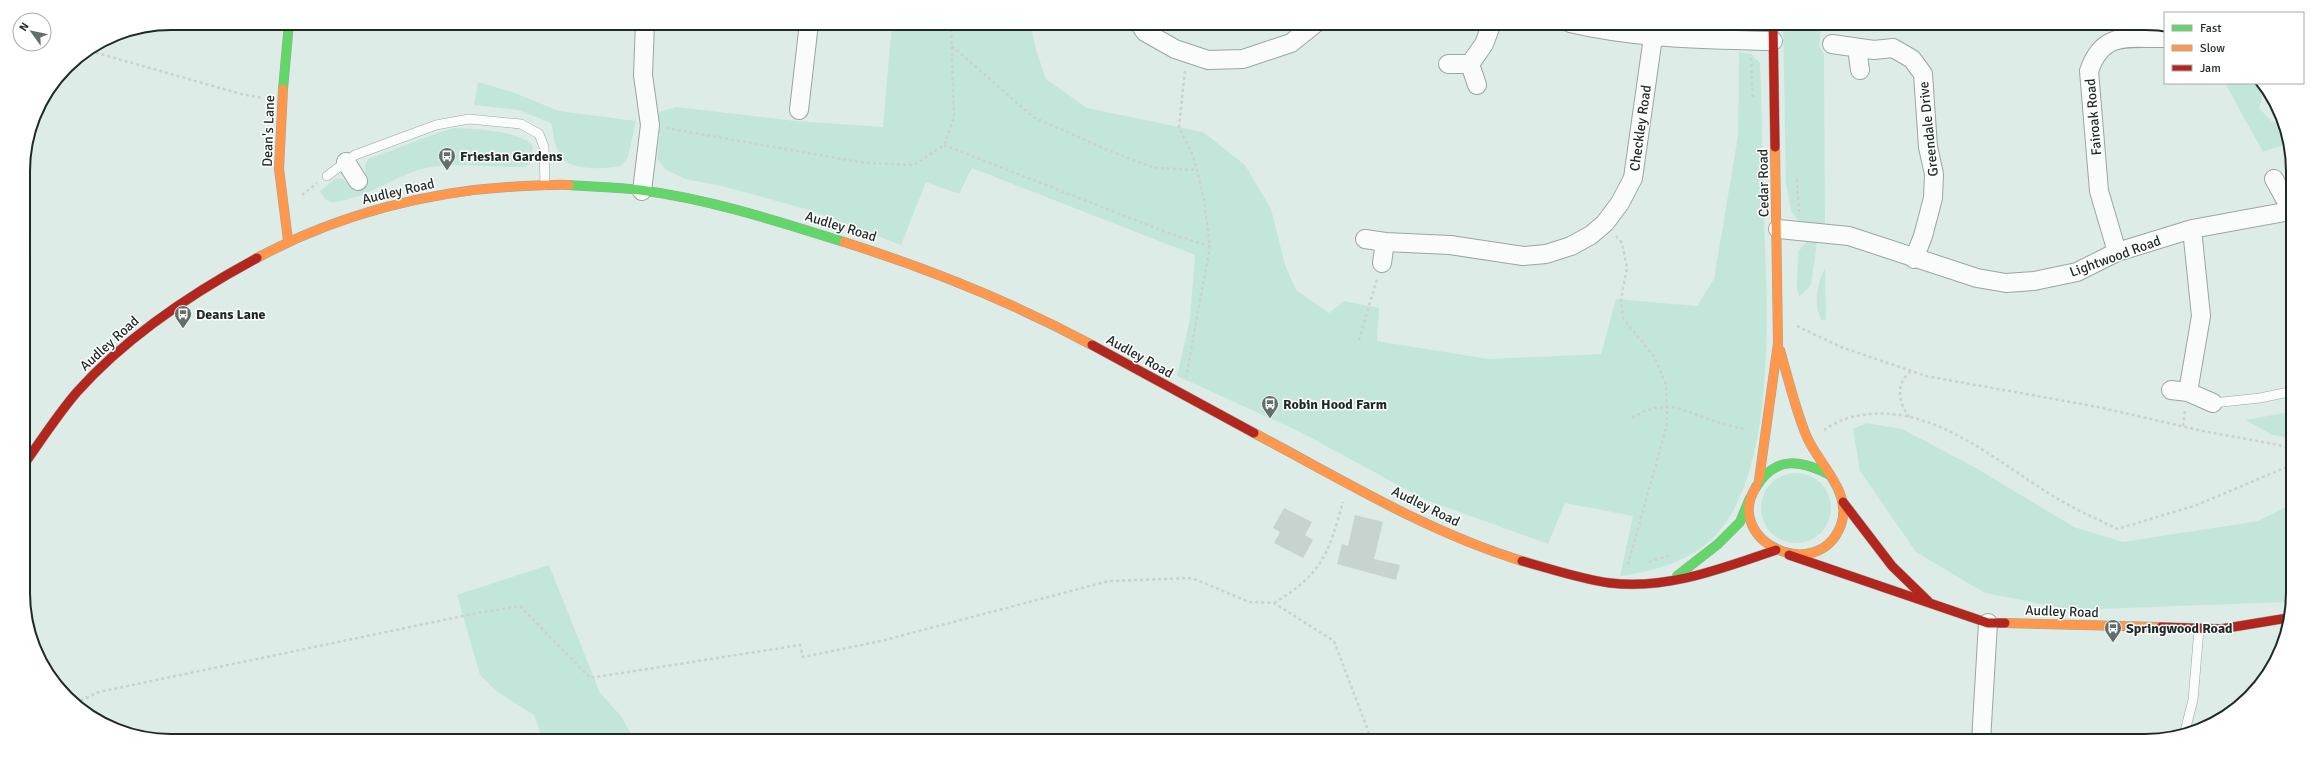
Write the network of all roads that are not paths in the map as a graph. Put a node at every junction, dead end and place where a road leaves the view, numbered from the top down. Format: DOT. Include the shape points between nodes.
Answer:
graph roads {
  1 [pos="288,30"];
  2 [pos="645,30"];
  3 [pos="808,30"];
  4 [pos="1143,30"];
  5 [pos="1307,30"];
  6 [pos="1489,30"];
  7 [pos="1607,30"];
  8 [pos="1773,30"];
  9 [pos="1653,36"];
  10 [pos="2164,38"];
  11 [pos="1773,41"];
  12 [pos="1832,44"];
  13 [pos="1857,48"];
  14 [pos="1448,64"];
  15 [pos="1470,64"];
  16 [pos="1860,70"];
  17 [pos="1478,84"];
  18 [pos="799,110"];
  19 [pos="346,162"];
  20 [pos="327,176"];
  21 [pos="358,180"];
  22 [pos="2274,180"];
  23 [pos="545,185"];
  24 [pos="642,191"];
  25 [pos="2286,201"];
  26 [pos="2286,213"];
  27 [pos="2192,229"];
  28 [pos="1778,230"];
  29 [pos="1365,239"];
  30 [pos="288,240"];
  31 [pos="1385,242"];
  32 [pos="2117,252"];
  33 [pos="1914,259"];
  34 [pos="1382,263"];
  35 [pos="1778,343"];
  36 [pos="2286,393"];
  37 [pos="2213,403"];
  38 [pos="30,455"];
  39 [pos="1830,475"];
  40 [pos="1759,480"];
  41 [pos="1754,490"];
  42 [pos="1843,502"];
  43 [pos="1776,550"];
  44 [pos="1789,555"];
  45 [pos="1673,579"];
  46 [pos="1933,605"];
  47 [pos="2284,619"];
  48 [pos="1988,623"];
  49 [pos="2199,629"];
  50 [pos="2186,728"];
  51 [pos="1981,734"];
  1 -- 30 [label="main road, Dean's Lane" via="279,169 286,208"];
  2 -- 24 [label="street" via="643,75 650,125"];
  3 -- 18 [label="street"];
  4 -- 5 [label="street" via="1186,53 1208,60 1243,59 1291,43"];
  6 -- 15 [label="street" via="1484,44"];
  7 -- 9 [label="street"];
  8 -- 11 [label="main road, Cedar Road"];
  9 -- 11 [label="street"];
  9 -- 31 [label="street, Checkley Road" via="1633,178 1620,203 1605,223 1591,235 1571,246 1546,254 1523,256 1450,245"];
  10 -- 32 [label="street, Fairoak Road" via="2117,40 2104,46 2094,56 2089,71 2099,191"];
  11 -- 28 [label="main road, Cedar Road"];
  12 -- 13 [label="street, Greendale Drive"];
  13 -- 16 [label="street"];
  13 -- 33 [label="street, Greendale Drive" via="1893,48 1912,59 1923,74 1928,147 1934,174 1933,198"];
  14 -- 15 [label="street"];
  15 -- 17 [label="street"];
  19 -- 20 [label="lane"];
  19 -- 21 [label="street"];
  19 -- 23 [label="lane" via="355,155 436,125 469,119 498,121 521,124 539,134 544,147"];
  22 -- 25 [label="street"];
  23 -- 24 [label="main road, Audley Road"];
  23 -- 30 [label="main road, Audley Road" via="498,187 378,208"];
  24 -- 45 [label="main road, Audley Road" via="762,216 918,265 1041,318 1410,515 1483,548 1580,578 1633,584"];
  26 -- 27 [label="street, Lightwood Road"];
  27 -- 32 [label="street, Lightwood Road"];
  27 -- 37 [label="street" via="2200,316 2179,391"];
  28 -- 33 [label="street, Lightwood Road" via="1849,236"];
  28 -- 35 [label="main road, Cedar Road"];
  29 -- 31 [label="street, Checkley Road"];
  30 -- 38 [label="main road, Audley Road" via="197,290 145,328 94,375 50,425"];
  31 -- 34 [label="street"];
  32 -- 33 [label="street, Lightwood Road" via="2077,272 2034,281 2006,283 1977,278"];
  35 -- 39 [label="main road" via="1807,439"];
  35 -- 40 [label="main road"];
  36 -- 37 [label="lane"];
  39 -- 40 [label="main road" via="1807,463 1790,462 1770,470"];
  39 -- 42 [label="main road"];
  40 -- 41 [label="main road"];
  41 -- 43 [label="main road" via="1750,508 1753,525 1762,540"];
  41 -- 45 [label="main road" via="1740,522 1718,544"];
  42 -- 44 [label="main road" via="1842,521 1826,545 1808,554"];
  42 -- 46 [label="main road, Audley Road" via="1892,566"];
  43 -- 44 [label="main road"];
  43 -- 45 [label="main road, Audley Road" via="1721,569"];
  44 -- 46 [label="main road, Audley Road"];
  46 -- 48 [label="main road, Audley Road"];
  47 -- 49 [label="main road, Audley Road" via="2221,629"];
  48 -- 49 [label="main road, Audley Road"];
  48 -- 51 [label="street"];
  49 -- 50 [label="lane" via="2194,700"];
}
